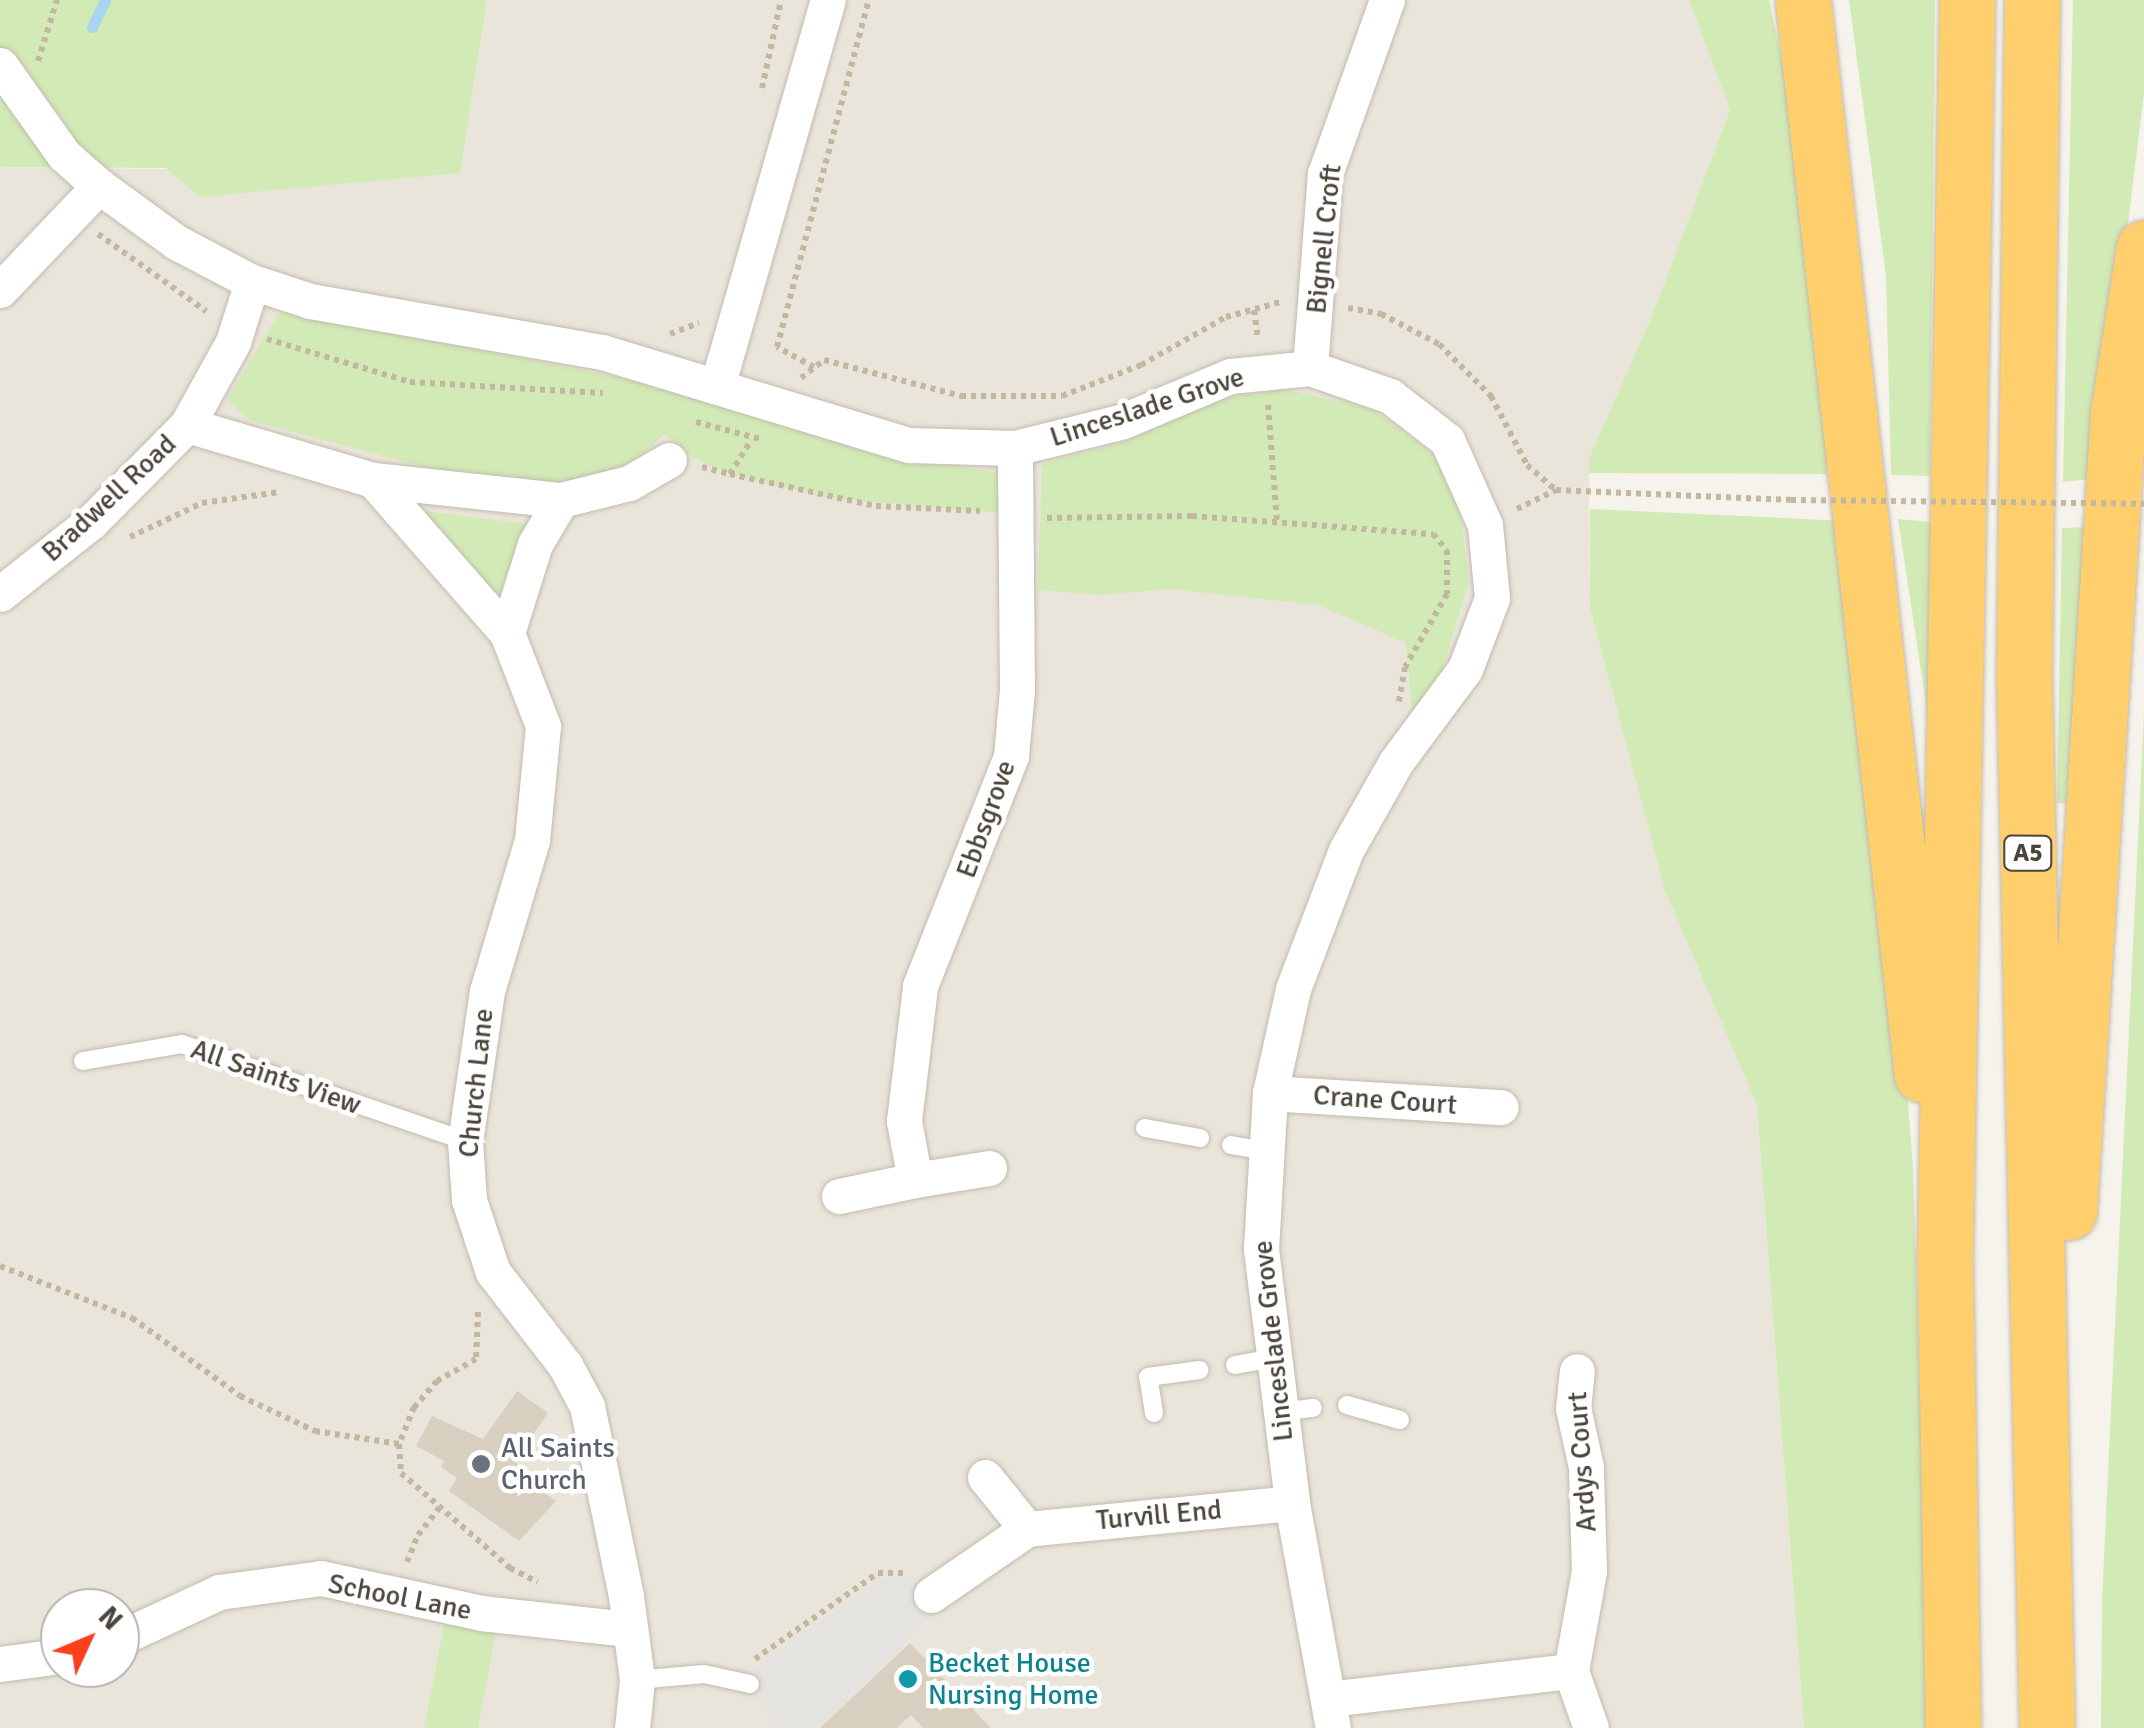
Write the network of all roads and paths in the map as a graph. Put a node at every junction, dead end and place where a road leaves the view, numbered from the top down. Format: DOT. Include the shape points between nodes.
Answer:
graph roads {
  1 [pos="828,0"];
  2 [pos="869,0"];
  3 [pos="1387,0"];
  4 [pos="1803,0"];
  5 [pos="1967,0"];
  6 [pos="2032,0"];
  7 [pos="0,65"];
  8 [pos="99,186"];
  9 [pos="2144,248"];
  10 [pos="252,282"];
  11 [pos="0,290"];
  12 [pos="814,367"];
  13 [pos="1310,368"];
  14 [pos="1263,370"];
  15 [pos="718,383"];
  16 [pos="187,426"];
  17 [pos="752,440"];
  18 [pos="1015,448"];
  19 [pos="669,460"];
  20 [pos="373,480"];
  21 [pos="1556,490"];
  22 [pos="289,491"];
  23 [pos="561,500"];
  24 [pos="1791,500"];
  25 [pos="2144,504"];
  26 [pos="1486,525"];
  27 [pos="116,544"];
  28 [pos="0,594"];
  29 [pos="507,634"];
  30 [pos="1424,725"];
  31 [pos="83,1061"];
  32 [pos="1270,1092"];
  33 [pos="1501,1107"];
  34 [pos="1145,1128"];
  35 [pos="1200,1138"];
  36 [pos="465,1142"];
  37 [pos="1231,1146"];
  38 [pos="1266,1150"];
  39 [pos="989,1168"];
  40 [pos="915,1180"];
  41 [pos="839,1196"];
  42 [pos="480,1242"];
  43 [pos="1944,1246"];
  44 [pos="0,1266"];
  45 [pos="1273,1358"];
  46 [pos="1235,1365"];
  47 [pos="1200,1370"];
  48 [pos="1578,1371"];
  49 [pos="1348,1406"];
  50 [pos="1154,1413"];
  51 [pos="1400,1420"];
  52 [pos="399,1444"];
  53 [pos="986,1477"];
  54 [pos="1292,1503"];
  55 [pos="442,1504"];
  56 [pos="1027,1529"];
  57 [pos="552,1588"];
  58 [pos="934,1592"];
  59 [pos="395,1594"];
  60 [pos="629,1628"];
  61 [pos="140,1629"];
  62 [pos="40,1659"];
  63 [pos="0,1664"];
  64 [pos="1571,1671"];
  65 [pos="704,1674"];
  66 [pos="637,1680"];
  67 [pos="750,1684"];
  68 [pos="1331,1714"];
  69 [pos="2046,1717"];
  70 [pos="632,1728"];
  71 [pos="1590,1728"];
  72 [pos="1953,1728"];
  1 -- 15 [label="street"];
  2 -- 12 [label="path" via="777,346"];
  3 -- 13 [label="street, Bignell Croft" via="1325,174"];
  4 -- 43 [label="highway" via="1899,898"];
  5 -- 43 [label="highway"];
  6 -- 69 [label="highway, A5" via="2024,678"];
  7 -- 8 [label="street, Linceslade Grove" via="64,155"];
  8 -- 10 [label="street, Linceslade Grove" via="176,242"];
  8 -- 11 [label="street"];
  9 -- 69 [label="highway" via="2118,414 2083,912"];
  10 -- 15 [label="street, Linceslade Grove" via="310,301 602,352"];
  10 -- 16 [label="street, Bradwell Road" via="233,342"];
  13 -- 14 [label="street, Linceslade Grove"];
  13 -- 26 [label="street, Linceslade Grove" via="1390,396 1447,440"];
  14 -- 18 [label="street, Linceslade Grove" via="1230,376 1123,421"];
  14 -- 30 [label="path" via="1276,454 1277,523 1434,534 1447,550 1447,594 1398,691 1400,711"];
  15 -- 18 [label="street, Linceslade Grove" via="909,445"];
  16 -- 20 [label="street"];
  16 -- 28 [label="street, Bradwell Road" via="91,522"];
  17 -- 19 [label="path" via="730,474"];
  18 -- 40 [label="street, Ebbsgrove" via="1017,690 1011,756 920,986 904,1121"];
  19 -- 23 [label="street" via="629,483"];
  20 -- 23 [label="street"];
  20 -- 29 [label="street, Church Lane"];
  21 -- 26 [label="path"];
  22 -- 27 [label="path" via="202,503"];
  23 -- 29 [label="street" via="536,544"];
  24 -- 25 [label="path, bridge"];
  26 -- 30 [label="street, Linceslade Grove" via="1492,598 1464,669"];
  29 -- 36 [label="street, Church Lane" via="543,726 542,784 486,991"];
  30 -- 32 [label="street, Linceslade Grove" via="1339,866 1293,989"];
  31 -- 36 [label="lane, All Saints View" via="182,1044"];
  32 -- 33 [label="street, Crane Court"];
  32 -- 38 [label="street, Linceslade Grove"];
  34 -- 35 [label="lane"];
  36 -- 42 [label="street, Church Lane"];
  37 -- 38 [label="lane"];
  38 -- 45 [label="street, Linceslade Grove" via="1260,1249"];
  39 -- 40 [label="street"];
  40 -- 41 [label="street"];
  42 -- 52 [label="path" via="476,1359 437,1381 414,1408"];
  42 -- 60 [label="street, Church Lane" via="587,1406"];
  43 -- 72 [label="highway"];
  44 -- 52 [label="path" via="132,1318 240,1396 315,1431"];
  45 -- 46 [label="lane"];
  45 -- 54 [label="street, Linceslade Grove" via="1296,1410"];
  47 -- 50 [label="lane" via="1148,1377"];
  48 -- 64 [label="street, Ardys Court" via="1573,1408 1586,1467 1588,1571"];
  49 -- 51 [label="lane"];
  52 -- 55 [label="path" via="400,1472"];
  53 -- 56 [label="street"];
  54 -- 56 [label="street, Turvill End"];
  54 -- 68 [label="street, Linceslade Grove"];
  55 -- 57 [label="path" via="510,1568"];
  55 -- 59 [label="path" via="418,1535"];
  56 -- 58 [label="street, Turvill End"];
  58 -- 65 [label="path" via="922,1573 878,1572 750,1663 711,1660"];
  59 -- 60 [label="street, School Lane" via="481,1614"];
  59 -- 61 [label="street, School Lane" via="322,1578 219,1592"];
  60 -- 66 [label="street, Church Lane"];
  62 -- 63 [label="street"];
  64 -- 68 [label="street"];
  64 -- 71 [label="street, Ardys Court"];
  65 -- 66 [label="lane"];
  65 -- 67 [label="lane"];
  66 -- 70 [label="street, Church Lane"];
}
